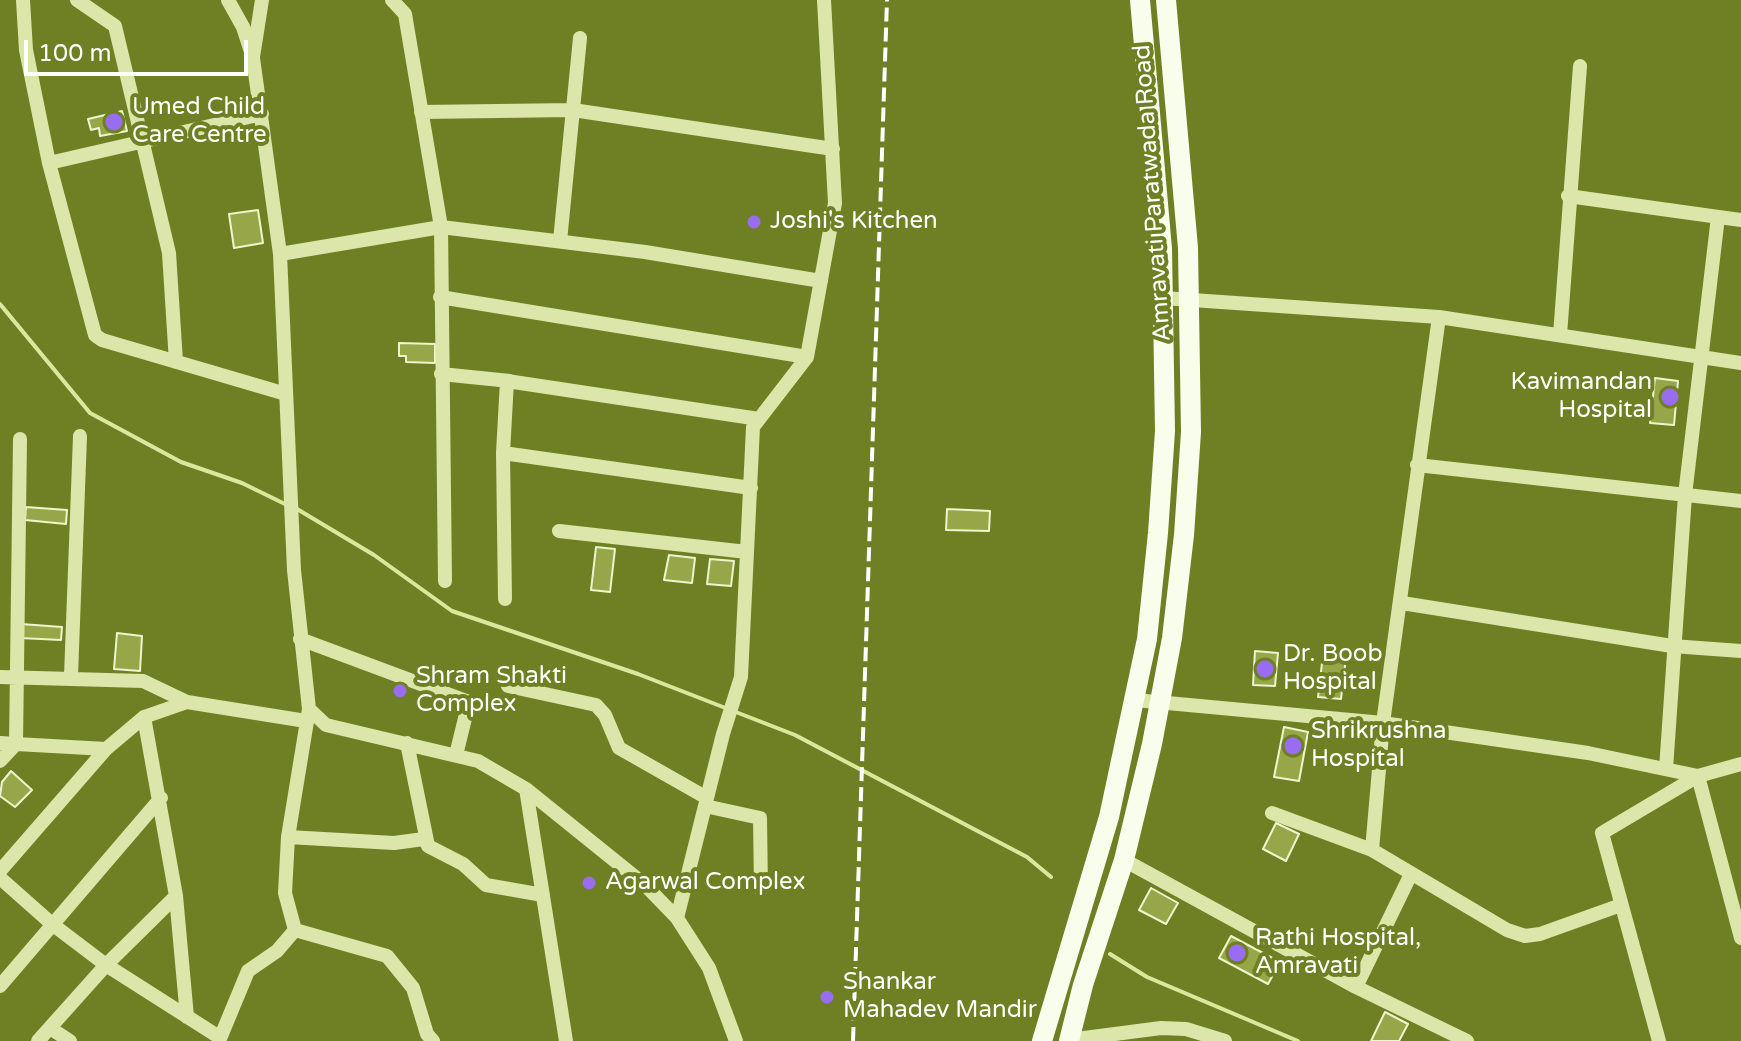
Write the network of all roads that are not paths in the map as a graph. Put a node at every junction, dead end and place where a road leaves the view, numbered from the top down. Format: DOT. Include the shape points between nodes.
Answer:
graph roads {
  1 [pos="23,0"];
  2 [pos="77,0"];
  3 [pos="228,0"];
  4 [pos="262,0"];
  5 [pos="392,0"];
  6 [pos="824,0"];
  7 [pos="1140,0"];
  8 [pos="1166,0"];
  9 [pos="580,38"];
  10 [pos="253,58"];
  11 [pos="1580,66"];
  12 [pos="573,110"];
  13 [pos="421,112"];
  14 [pos="262,114"];
  15 [pos="143,142"];
  16 [pos="833,149"];
  17 [pos="49,163"];
  18 [pos="1568,196"];
  19 [pos="1718,217"];
  20 [pos="1741,220"];
  21 [pos="441,227"];
  22 [pos="560,241"];
  23 [pos="280,254"];
  24 [pos="821,281"];
  25 [pos="440,297"];
  26 [pos="1163,298"];
  27 [pos="1189,298"];
  28 [pos="1439,317"];
  29 [pos="1560,335"];
  30 [pos="807,357"];
  31 [pos="1700,359"];
  32 [pos="176,362"];
  33 [pos="1741,363"];
  34 [pos="441,374"];
  35 [pos="510,381"];
  36 [pos="286,394"];
  37 [pos="759,419"];
  38 [pos="80,436"];
  39 [pos="20,439"];
  40 [pos="503,453"];
  41 [pos="1417,465"];
  42 [pos="751,488"];
  43 [pos="1685,495"];
  44 [pos="1741,501"];
  45 [pos="559,531"];
  46 [pos="747,552"];
  47 [pos="445,581"];
  48 [pos="505,599"];
  49 [pos="1402,603"];
  50 [pos="300,639"];
  51 [pos="1672,646"];
  52 [pos="1741,651"];
  53 [pos="71,676"];
  54 [pos="0,677"];
  55 [pos="17,677"];
  56 [pos="508,686"];
  57 [pos="1135,700"];
  58 [pos="187,702"];
  59 [pos="1160,702"];
  60 [pos="308,715"];
  61 [pos="144,717"];
  62 [pos="1383,723"];
  63 [pos="0,743"];
  64 [pos="407,743"];
  65 [pos="16,744"];
  66 [pos="106,749"];
  67 [pos="456,755"];
  68 [pos="0,761"];
  69 [pos="1741,764"];
  70 [pos="1666,769"];
  71 [pos="1698,776"];
  72 [pos="526,789"];
  73 [pos="161,798"];
  74 [pos="706,802"];
  75 [pos="1272,813"];
  76 [pos="1109,817"];
  77 [pos="288,837"];
  78 [pos="424,839"];
  79 [pos="1372,850"];
  80 [pos="1116,855"];
  81 [pos="0,871"];
  82 [pos="1411,874"];
  83 [pos="0,878"];
  84 [pos="761,889"];
  85 [pos="543,895"];
  86 [pos="176,896"];
  87 [pos="1621,905"];
  88 [pos="677,918"];
  89 [pos="52,924"];
  90 [pos="295,930"];
  91 [pos="1741,938"];
  92 [pos="106,965"];
  93 [pos="0,986"];
  94 [pos="1356,987"];
  95 [pos="187,1017"];
  96 [pos="50,1028"];
  97 [pos="219,1039"];
  98 [pos="38,1041"];
  99 [pos="70,1041"];
  100 [pos="433,1041"];
  101 [pos="566,1041"];
  102 [pos="736,1041"];
  103 [pos="1042,1041"];
  104 [pos="1063,1041"];
  105 [pos="1225,1041"];
  106 [pos="1467,1041"];
  107 [pos="1659,1041"];
  1 -- 17 [label="street" via="26,50"];
  2 -- 15 [label="street" via="115,26"];
  3 -- 10 [label="street"];
  4 -- 10 [label="street"];
  5 -- 13 [label="street" via="405,14"];
  6 -- 16 [label="street"];
  7 -- 26 [label="main road"];
  8 -- 27 [label="main road, Amravati Paratwada Road"];
  9 -- 12 [label="street"];
  10 -- 14 [label="street"];
  11 -- 18 [label="street"];
  12 -- 13 [label="street"];
  12 -- 16 [label="street"];
  12 -- 22 [label="street"];
  13 -- 21 [label="street"];
  14 -- 15 [label="street"];
  14 -- 23 [label="street"];
  15 -- 17 [label="street"];
  15 -- 32 [label="street" via="169,253"];
  16 -- 24 [label="street" via="835,203"];
  17 -- 32 [label="street" via="95,335"];
  18 -- 19 [label="street"];
  18 -- 29 [label="street"];
  19 -- 20 [label="street"];
  19 -- 31 [label="street"];
  21 -- 22 [label="street"];
  21 -- 23 [label="street"];
  21 -- 25 [label="street"];
  22 -- 24 [label="street"];
  23 -- 36 [label="street"];
  24 -- 30 [label="street"];
  25 -- 30 [label="street"];
  25 -- 34 [label="street"];
  26 -- 27 [label="street"];
  26 -- 57 [label="main road" via="1165,431 1158,533"];
  27 -- 28 [label="street"];
  27 -- 59 [label="main road, Amravati Paratwada Road" via="1191,432 1184,535"];
  28 -- 29 [label="street"];
  28 -- 41 [label="street"];
  29 -- 31 [label="street"];
  30 -- 37 [label="street"];
  31 -- 33 [label="street"];
  31 -- 43 [label="street"];
  32 -- 36 [label="street"];
  34 -- 35 [label="street"];
  34 -- 47 [label="street"];
  35 -- 37 [label="street"];
  35 -- 40 [label="street"];
  36 -- 50 [label="street"];
  37 -- 42 [label="street" via="753,427"];
  38 -- 53 [label="street"];
  39 -- 55 [label="street"];
  40 -- 42 [label="street"];
  40 -- 48 [label="street"];
  41 -- 43 [label="street"];
  41 -- 49 [label="street"];
  42 -- 46 [label="street"];
  43 -- 44 [label="street"];
  43 -- 51 [label="street"];
  45 -- 46 [label="street"];
  46 -- 74 [label="street" via="741,677"];
  49 -- 51 [label="street"];
  49 -- 62 [label="street"];
  50 -- 60 [label="street"];
  50 -- 67 [label="street" via="469,702"];
  51 -- 52 [label="street"];
  51 -- 70 [label="street"];
  53 -- 55 [label="street"];
  53 -- 58 [label="street" via="143,681"];
  54 -- 55 [label="street"];
  55 -- 65 [label="street"];
  56 -- 74 [label="street" via="596,705 619,748"];
  57 -- 59 [label="street"];
  57 -- 76 [label="main road"];
  58 -- 60 [label="street"];
  58 -- 61 [label="street"];
  59 -- 62 [label="street"];
  59 -- 80 [label="main road, Amravati Paratwada Road" via="1132,830"];
  60 -- 64 [label="street" via="326,725"];
  60 -- 77 [label="street"];
  61 -- 66 [label="street"];
  61 -- 73 [label="street"];
  62 -- 70 [label="street"];
  62 -- 79 [label="street"];
  63 -- 65 [label="street"];
  64 -- 67 [label="street"];
  64 -- 78 [label="street"];
  65 -- 66 [label="street"];
  65 -- 68 [label="street"];
  66 -- 81 [label="street"];
  67 -- 72 [label="street" via="478,761"];
  69 -- 71 [label="street"];
  70 -- 71 [label="street"];
  71 -- 87 [label="street" via="1602,833"];
  71 -- 91 [label="street"];
  72 -- 85 [label="street"];
  72 -- 88 [label="street" via="645,885"];
  73 -- 86 [label="street"];
  73 -- 89 [label="street"];
  74 -- 84 [label="street" via="760,818"];
  74 -- 88 [label="street"];
  75 -- 79 [label="street"];
  76 -- 80 [label="main road"];
  76 -- 103 [label="main road"];
  77 -- 78 [label="street" via="394,843"];
  77 -- 90 [label="street" via="285,893"];
  78 -- 85 [label="street" via="432,850 463,864 486,885"];
  79 -- 82 [label="street"];
  80 -- 94 [label="street"];
  80 -- 104 [label="main road"];
  82 -- 87 [label="street" via="1525,936"];
  82 -- 94 [label="street"];
  83 -- 89 [label="street"];
  85 -- 101 [label="street"];
  86 -- 92 [label="street"];
  86 -- 95 [label="street"];
  87 -- 107 [label="street"];
  88 -- 102 [label="street" via="709,968"];
  89 -- 92 [label="street"];
  89 -- 93 [label="street"];
  90 -- 97 [label="street" via="248,971"];
  90 -- 100 [label="street" via="387,956 413,988"];
  92 -- 95 [label="street"];
  92 -- 96 [label="street"];
  94 -- 106 [label="street"];
  95 -- 97 [label="street"];
  96 -- 98 [label="street"];
  96 -- 99 [label="street"];
  104 -- 105 [label="street" via="1161,1028"];
}
